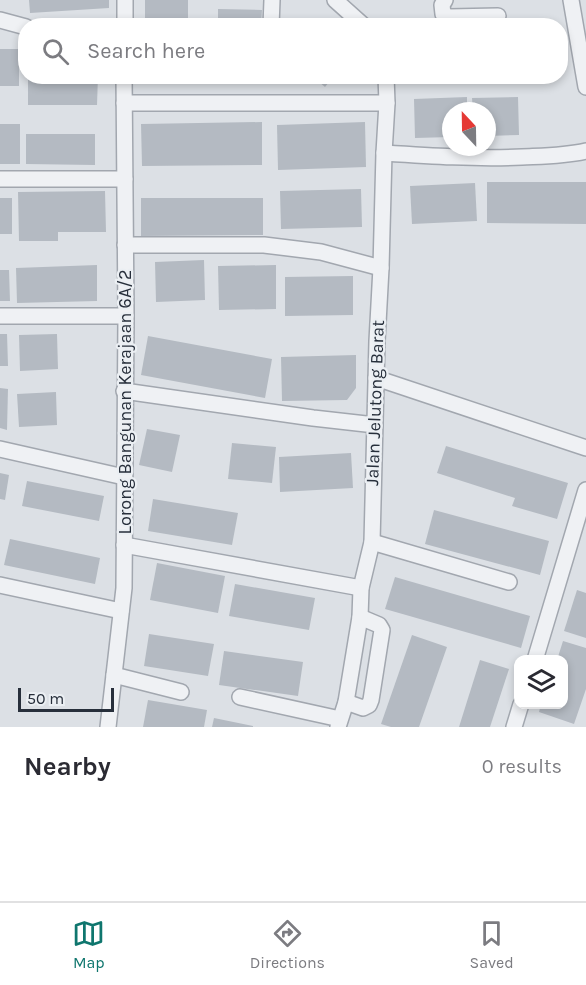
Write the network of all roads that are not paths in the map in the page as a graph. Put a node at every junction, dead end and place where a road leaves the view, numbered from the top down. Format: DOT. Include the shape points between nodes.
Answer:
graph roads {
  1 [pos="125,0"];
  2 [pos="272,0"];
  3 [pos="335,0"];
  4 [pos="445,0"];
  5 [pos="571,0"];
  6 [pos="498,16"];
  7 [pos="125,18"];
  8 [pos="271,18"];
  9 [pos="355,18"];
  10 [pos="0,20"];
  11 [pos="18,25"];
  12 [pos="124,84"];
  13 [pos="386,84"];
  14 [pos="586,87"];
  15 [pos="124,103"];
  16 [pos="387,103"];
  17 [pos="586,152"];
  18 [pos="384,153"];
  19 [pos="0,179"];
  20 [pos="125,179"];
  21 [pos="125,245"];
  22 [pos="381,268"];
  23 [pos="0,316"];
  24 [pos="126,316"];
  25 [pos="376,378"];
  26 [pos="124,391"];
  27 [pos="375,425"];
  28 [pos="586,448"];
  29 [pos="0,449"];
  30 [pos="124,477"];
  31 [pos="586,490"];
  32 [pos="372,543"];
  33 [pos="124,545"];
  34 [pos="509,582"];
  35 [pos="0,585"];
  36 [pos="362,588"];
  37 [pos="121,611"];
  38 [pos="360,617"];
  39 [pos="536,655"];
  40 [pos="114,675"];
  41 [pos="181,692"];
  42 [pos="240,697"];
  43 [pos="346,702"];
  44 [pos="521,709"];
  45 [pos="339,723"];
  46 [pos="108,727"];
  47 [pos="514,727"];
  1 -- 7 [label="street"];
  2 -- 8 [label="street"];
  3 -- 9 [label="street"];
  4 -- 6 [label="street" via="443,14 449,17"];
  5 -- 14 [label="street"];
  10 -- 11 [label="street"];
  12 -- 15 [label="street, Lorong Bangunan Kerajaan 6A/2"];
  13 -- 16 [label="street, Jalan Jelutong Barat"];
  15 -- 16 [label="street"];
  15 -- 20 [label="street, Lorong Bangunan Kerajaan 6A/2"];
  16 -- 18 [label="street, Jalan Jelutong Barat"];
  17 -- 18 [label="street" via="493,158"];
  18 -- 22 [label="street, Jalan Jelutong Barat"];
  19 -- 20 [label="street"];
  20 -- 21 [label="street, Lorong Bangunan Kerajaan 6A/2"];
  21 -- 22 [label="street" via="264,245 321,252"];
  21 -- 24 [label="street, Lorong Bangunan Kerajaan 6A/2"];
  22 -- 25 [label="street, Jalan Jelutong Barat"];
  23 -- 24 [label="street"];
  24 -- 26 [label="street, Lorong Bangunan Kerajaan 6A/2"];
  25 -- 27 [label="street, Jalan Jelutong Barat"];
  25 -- 28 [label="street"];
  26 -- 27 [label="street"];
  26 -- 30 [label="street, Lorong Bangunan Kerajaan 6A/2"];
  27 -- 32 [label="street, Jalan Jelutong Barat"];
  29 -- 30 [label="street"];
  30 -- 33 [label="street, Lorong Bangunan Kerajaan 6A/2"];
  31 -- 39 [label="street"];
  32 -- 34 [label="street"];
  32 -- 36 [label="street, Jalan Jelutong Barat"];
  33 -- 36 [label="street"];
  33 -- 37 [label="street, Lorong Bangunan Kerajaan 6A/2"];
  35 -- 37 [label="street"];
  36 -- 38 [label="street, Jalan Jelutong Barat"];
  37 -- 40 [label="street, Lorong Bangunan Kerajaan 6A/2"];
  38 -- 43 [label="street, Jalan Jelutong Barat"];
  38 -- 43 [label="street" via="382,630 371,700 363,708"];
  40 -- 41 [label="street"];
  40 -- 46 [label="street, Lorong Bangunan Kerajaan 6A/2"];
  42 -- 45 [label="street"];
  43 -- 45 [label="street, Jalan Jelutong Barat"];
  44 -- 47 [label="street"];
}
